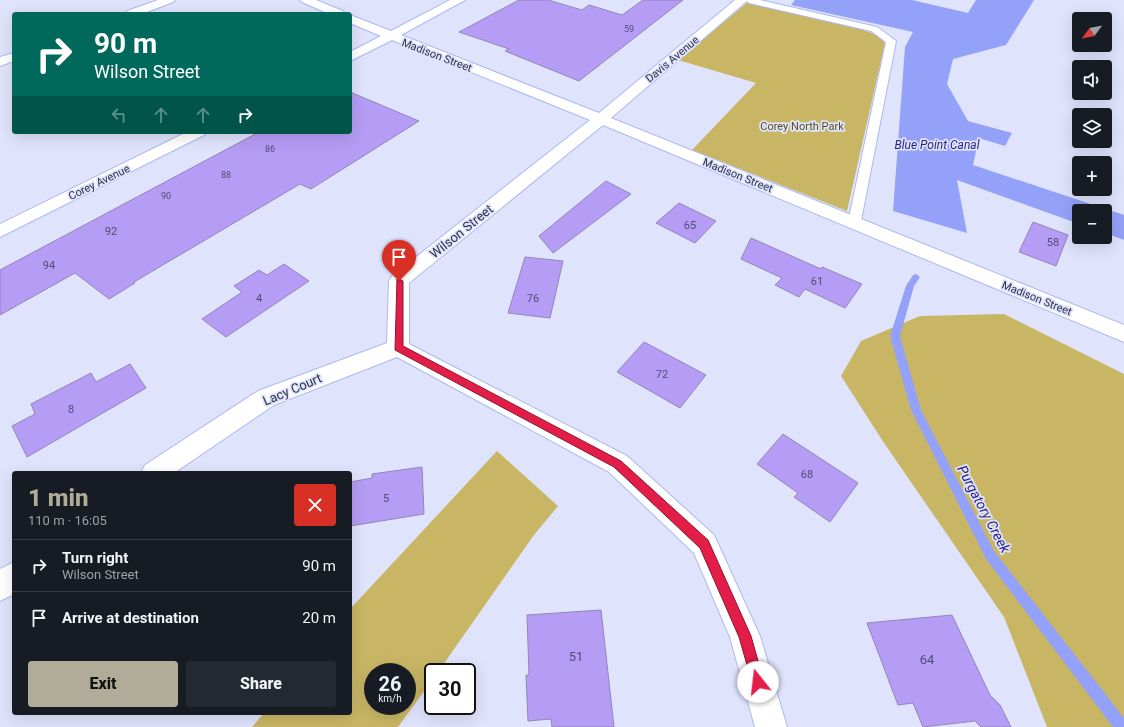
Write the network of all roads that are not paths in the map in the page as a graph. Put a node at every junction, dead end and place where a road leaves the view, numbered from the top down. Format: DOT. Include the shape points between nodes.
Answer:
graph roads {
  1 [pos="169,0"];
  2 [pos="306,0"];
  3 [pos="459,0"];
  4 [pos="742,0"];
  5 [pos="748,0"];
  6 [pos="136,12"];
  7 [pos="334,12"];
  8 [pos="352,20"];
  9 [pos="391,36"];
  10 [pos="352,56"];
  11 [pos="12,58"];
  12 [pos="0,62"];
  13 [pos="601,119"];
  14 [pos="195,134"];
  15 [pos="854,223"];
  16 [pos="0,231"];
  17 [pos="1124,334"];
  18 [pos="398,348"];
  19 [pos="157,471"];
  20 [pos="12,578"];
  21 [pos="0,587"];
  22 [pos="771,727"];
  1 -- 6 [label="street"];
  2 -- 7 [label="street"];
  3 -- 9 [label="street"];
  4 -- 13 [label="street, Davis Avenue"];
  5 -- 15 [label="lane" via="874,29 891,41"];
  8 -- 9 [label="street, Madison Street"];
  9 -- 10 [label="street"];
  9 -- 13 [label="street, Madison Street"];
  11 -- 12 [label="street"];
  13 -- 15 [label="street, Madison Street"];
  13 -- 18 [label="street, Wilson Street" via="399,281"];
  14 -- 16 [label="street, Corey Avenue"];
  15 -- 17 [label="street, Madison Street"];
  18 -- 19 [label="street, Lacy Court" via="266,398"];
  18 -- 22 [label="street" via="618,464 704,544 745,636"];
  20 -- 21 [label="street"];
}
